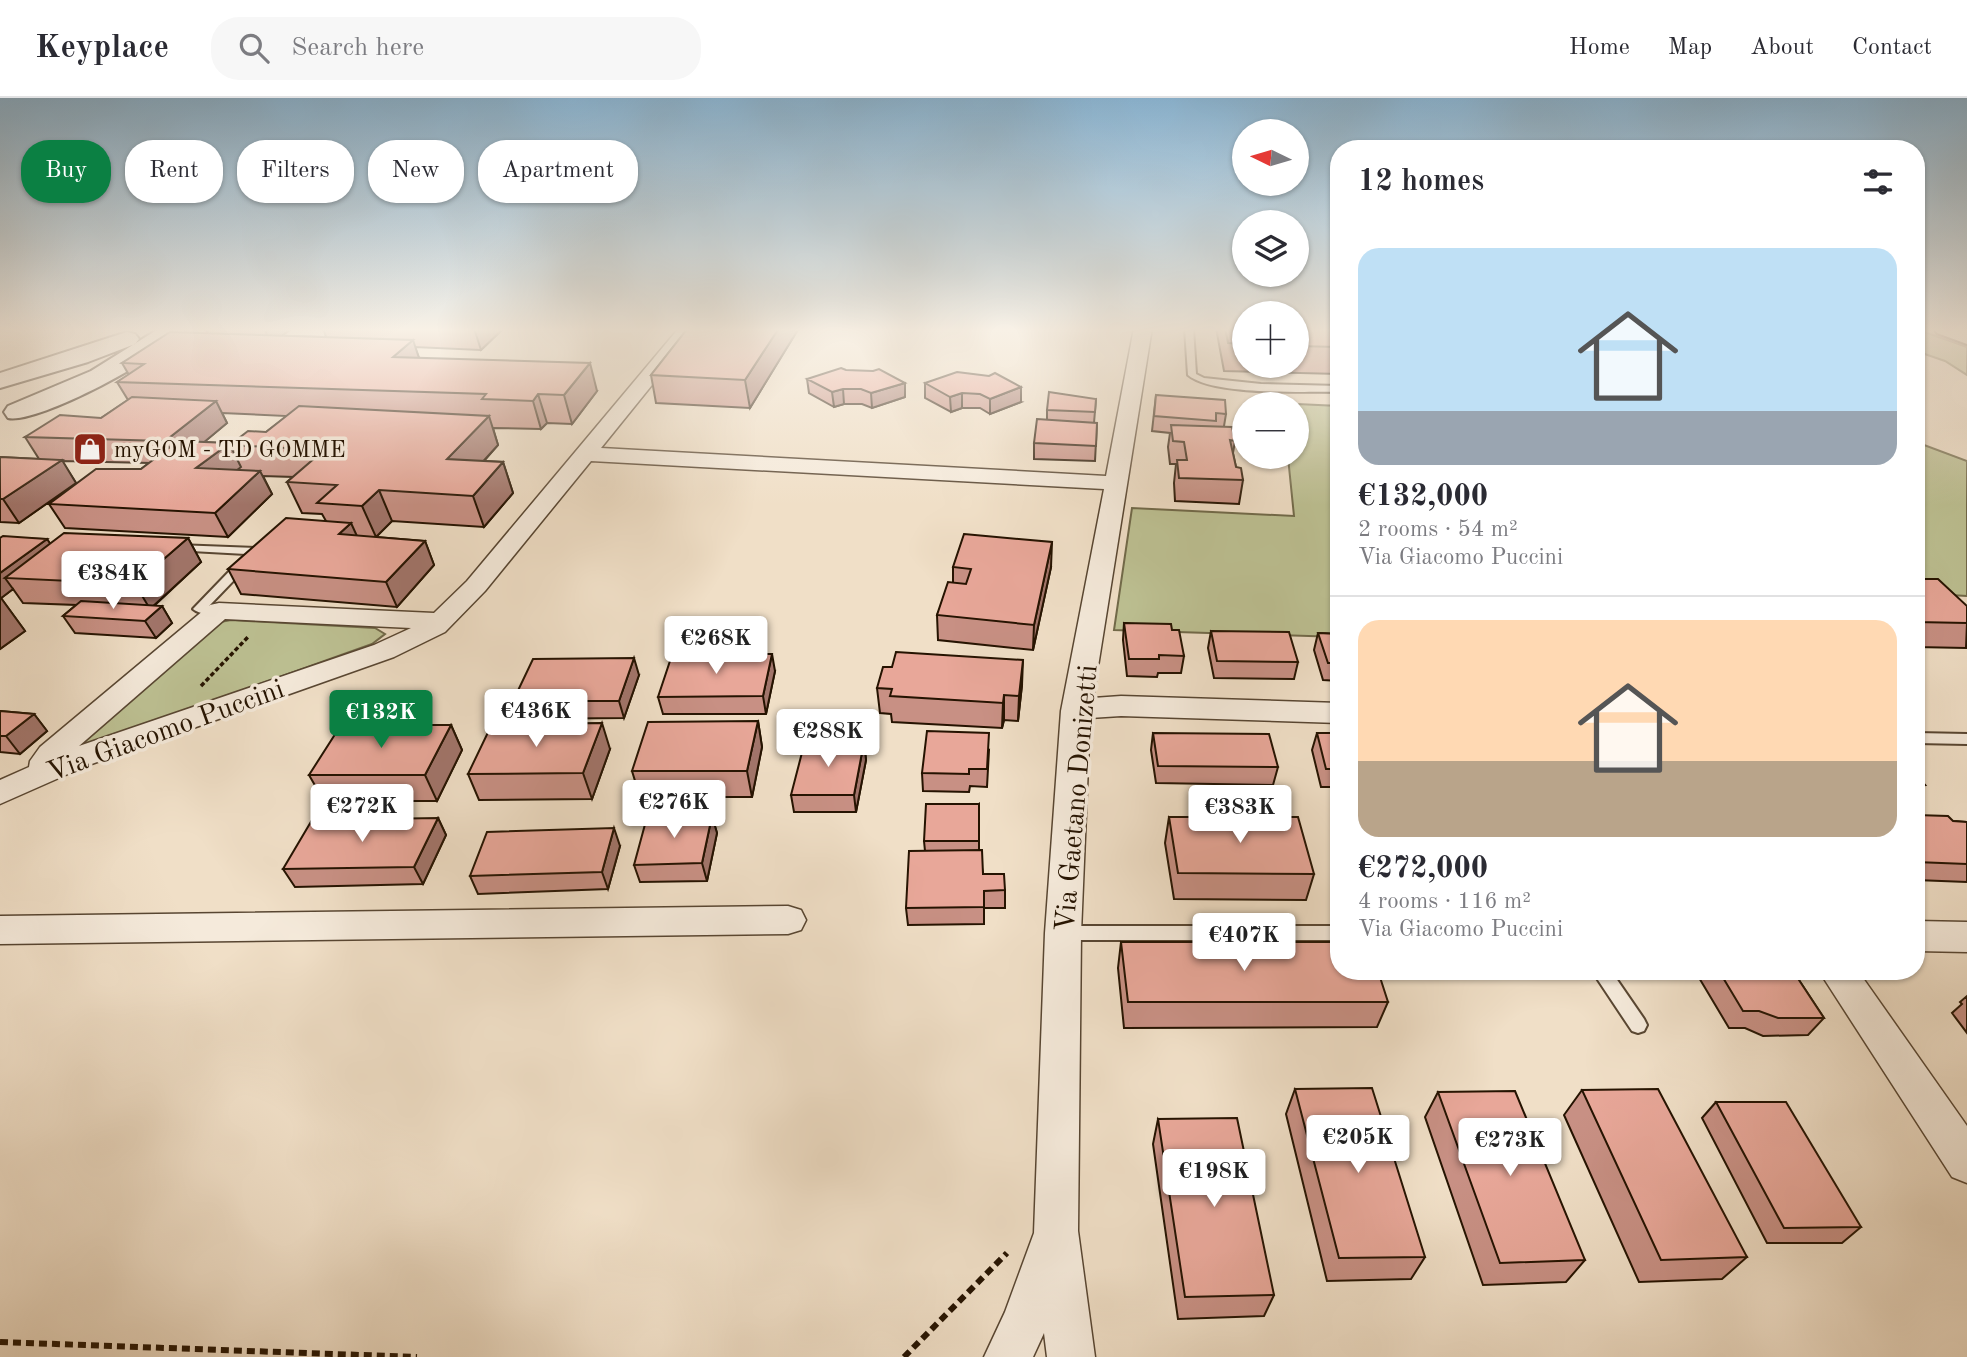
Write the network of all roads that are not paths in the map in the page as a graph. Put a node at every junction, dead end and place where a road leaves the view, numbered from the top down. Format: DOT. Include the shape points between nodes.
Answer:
graph roads {
  1 [pos="14,387"];
  2 [pos="77,387"];
  3 [pos="640,387"];
  4 [pos="1132,387"];
  5 [pos="1286,387"];
  6 [pos="1330,389"];
  7 [pos="8,417"];
  8 [pos="584,454"];
  9 [pos="1115,483"];
  10 [pos="162,547"];
  11 [pos="219,611"];
  12 [pos="442,621"];
  13 [pos="1076,711"];
  14 [pos="1330,713"];
  15 [pos="1925,738"];
  16 [pos="1967,739"];
  17 [pos="39,774"];
  18 [pos="0,793"];
  19 [pos="788,920"];
  20 [pos="0,930"];
  21 [pos="1063,933"];
  22 [pos="1330,933"];
  23 [pos="1925,936"];
  24 [pos="1967,937"];
  25 [pos="1607,980"];
  26 [pos="1843,980"];
  27 [pos="1638,1025"];
  28 [pos="1967,1162"];
  29 [pos="1056,1231"];
  30 [pos="1009,1357"];
  31 [pos="1071,1357"];
  1 -- 7 [label="main road" via="29,397"];
  2 -- 7 [label="main road"];
  3 -- 8 [label="street, Via Giacomo Puccini"];
  4 -- 9 [label="street, Via Gaetano Donizetti"];
  5 -- 6 [label="lane"];
  8 -- 9 [label="street"];
  8 -- 12 [label="street, Via Giacomo Puccini"];
  9 -- 13 [label="street, Via Gaetano Donizetti"];
  10 -- 11 [label="lane" via="256,551 199,608"];
  11 -- 12 [label="street"];
  11 -- 17 [label="street" via="51,754"];
  12 -- 17 [label="street, Via Giacomo Puccini" via="384,651"];
  13 -- 14 [label="street" via="1121,706"];
  13 -- 21 [label="street, Via Gaetano Donizetti"];
  15 -- 16 [label="lane"];
  17 -- 18 [label="street, Via Giacomo Puccini"];
  19 -- 20 [label="street"];
  21 -- 22 [label="lane"];
  21 -- 29 [label="street, Via Gaetano Donizetti"];
  23 -- 24 [label="street"];
  25 -- 27 [label="lane"];
  26 -- 28 [label="street"];
  29 -- 30 [label="street, Via Gaetano Donizetti"];
  29 -- 31 [label="street, Via Gaetano Donizetti"];
}
